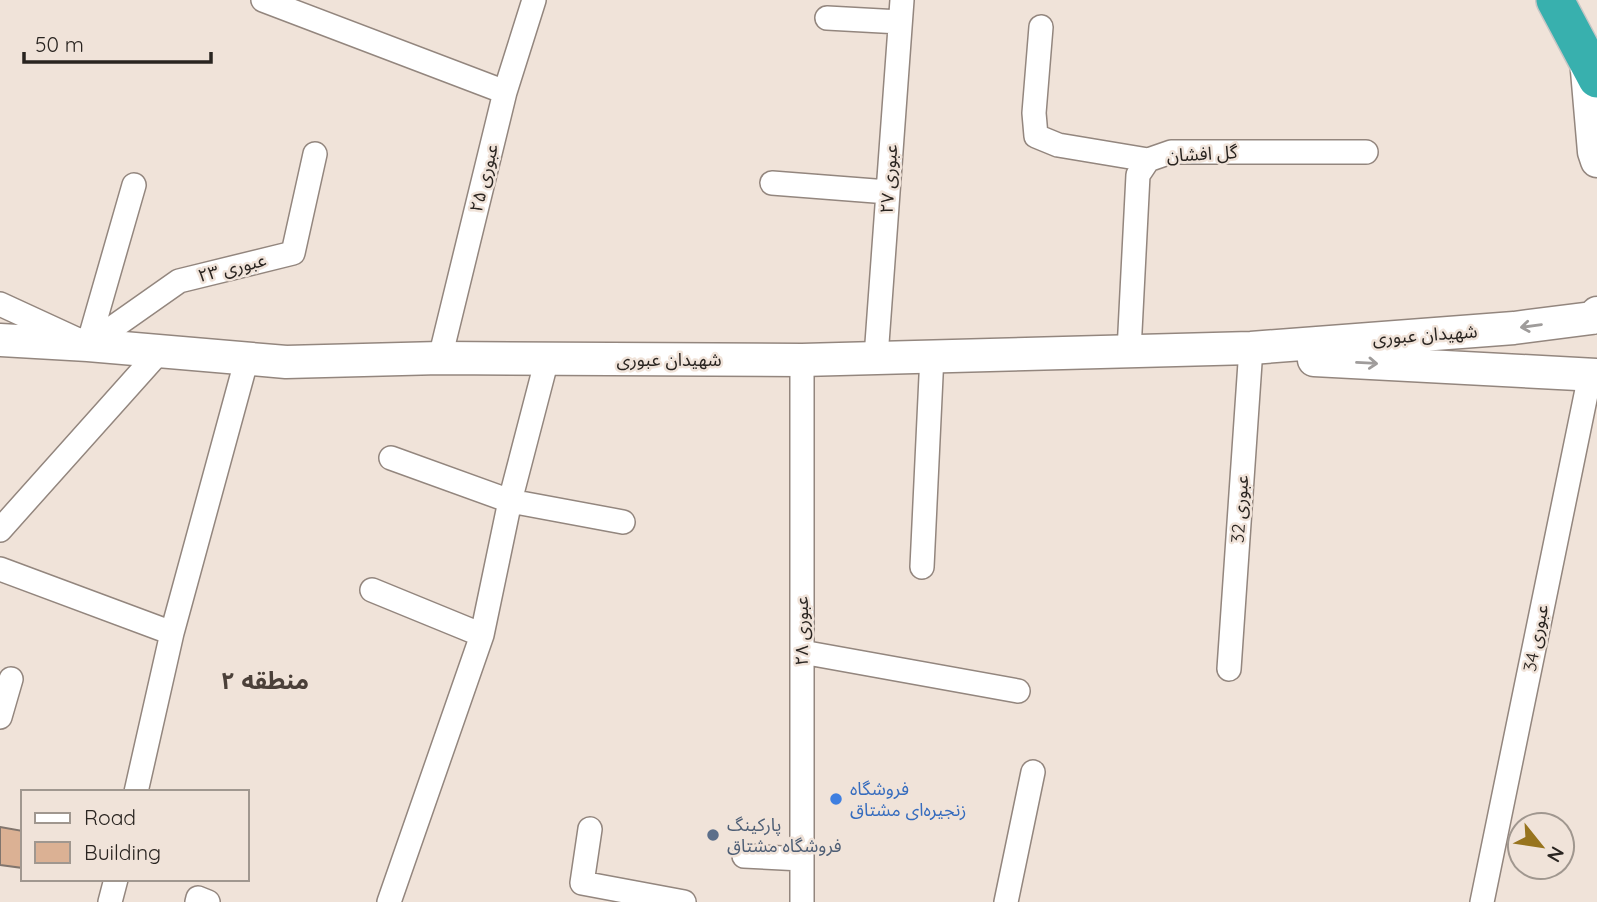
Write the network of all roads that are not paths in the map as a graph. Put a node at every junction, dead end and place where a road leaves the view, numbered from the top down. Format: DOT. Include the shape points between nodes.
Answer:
graph roads {
  1 [pos="263,0"];
  2 [pos="534,0"];
  3 [pos="1555,0"];
  4 [pos="901,11"];
  5 [pos="827,18"];
  6 [pos="1041,27"];
  7 [pos="1594,73"];
  8 [pos="505,92"];
  9 [pos="1366,152"];
  10 [pos="315,154"];
  11 [pos="1148,160"];
  12 [pos="1597,161"];
  13 [pos="772,183"];
  14 [pos="134,185"];
  15 [pos="888,192"];
  16 [pos="0,304"];
  17 [pos="1597,313"];
  18 [pos="0,340"];
  19 [pos="88,345"];
  20 [pos="1251,348"];
  21 [pos="160,351"];
  22 [pos="1129,351"];
  23 [pos="932,355"];
  24 [pos="876,357"];
  25 [pos="247,358"];
  26 [pos="440,358"];
  27 [pos="548,359"];
  28 [pos="802,360"];
  29 [pos="1594,375"];
  30 [pos="391,458"];
  31 [pos="510,501"];
  32 [pos="623,522"];
  33 [pos="0,530"];
  34 [pos="922,567"];
  35 [pos="0,569"];
  36 [pos="372,590"];
  37 [pos="173,633"];
  38 [pos="482,635"];
  39 [pos="802,652"];
  40 [pos="1229,669"];
  41 [pos="11,679"];
  42 [pos="1018,691"];
  43 [pos="0,717"];
  44 [pos="1033,772"];
  45 [pos="136,790"];
  46 [pos="590,828"];
  47 [pos="744,856"];
  48 [pos="802,859"];
  49 [pos="115,881"];
  50 [pos="110,902"];
  51 [pos="197,902"];
  52 [pos="208,902"];
  53 [pos="389,902"];
  54 [pos="684,902"];
  55 [pos="802,902"];
  56 [pos="1006,902"];
  57 [pos="1482,902"];
  1 -- 8 [label="street"];
  2 -- 8 [label="street, عبوری ۲۵"];
  3 -- 7 [label="highway"];
  4 -- 5 [label="street"];
  4 -- 15 [label="street, عبوری ۲۷"];
  6 -- 11 [label="street" via="1036,136 1058,145"];
  7 -- 12 [label="main road"];
  8 -- 26 [label="street, عبوری ۲۵"];
  9 -- 11 [label="street, گل افشان" via="1171,152"];
  10 -- 19 [label="street, عبوری ۲۳" via="293,253 179,281"];
  11 -- 22 [label="street, گل افشان" via="1138,175"];
  13 -- 15 [label="street"];
  14 -- 19 [label="street"];
  15 -- 24 [label="street, عبوری ۲۷"];
  16 -- 19 [label="street, شهیدان عبوری"];
  17 -- 20 [label="main road, شهیدان عبوری, one-way" via="1592,318 1514,328"];
  18 -- 19 [label="main road, شهیدان عبوری"];
  19 -- 21 [label="main road, شهیدان عبوری"];
  20 -- 22 [label="main road, شهیدان عبوری"];
  20 -- 29 [label="main road, شهیدان عبوری, one-way" via="1290,359"];
  20 -- 40 [label="street, عبوری 32"];
  21 -- 25 [label="main road, شهیدان عبوری"];
  21 -- 33 [label="street"];
  22 -- 23 [label="main road, شهیدان عبوری"];
  23 -- 24 [label="main road, شهیدان عبوری"];
  23 -- 34 [label="street"];
  24 -- 28 [label="main road, شهیدان عبوری"];
  25 -- 26 [label="main road, شهیدان عبوری" via="286,362"];
  25 -- 37 [label="street"];
  26 -- 27 [label="main road, شهیدان عبوری"];
  27 -- 28 [label="main road, شهیدان عبوری"];
  27 -- 31 [label="street"];
  28 -- 39 [label="street, عبوری ۲۸"];
  29 -- 57 [label="street, عبوری 34"];
  30 -- 31 [label="street"];
  31 -- 32 [label="street"];
  31 -- 38 [label="street"];
  35 -- 37 [label="street"];
  36 -- 38 [label="street"];
  37 -- 45 [label="street"];
  38 -- 53 [label="street"];
  39 -- 42 [label="street"];
  39 -- 48 [label="street, عبوری ۲۸"];
  41 -- 43 [label="street"];
  44 -- 56 [label="street"];
  46 -- 54 [label="street" via="582,883"];
  47 -- 48 [label="street"];
  48 -- 55 [label="street, عبوری ۲۸"];
  49 -- 50 [label="street"];
  51 -- 52 [label="street" via="198,898"];
}
